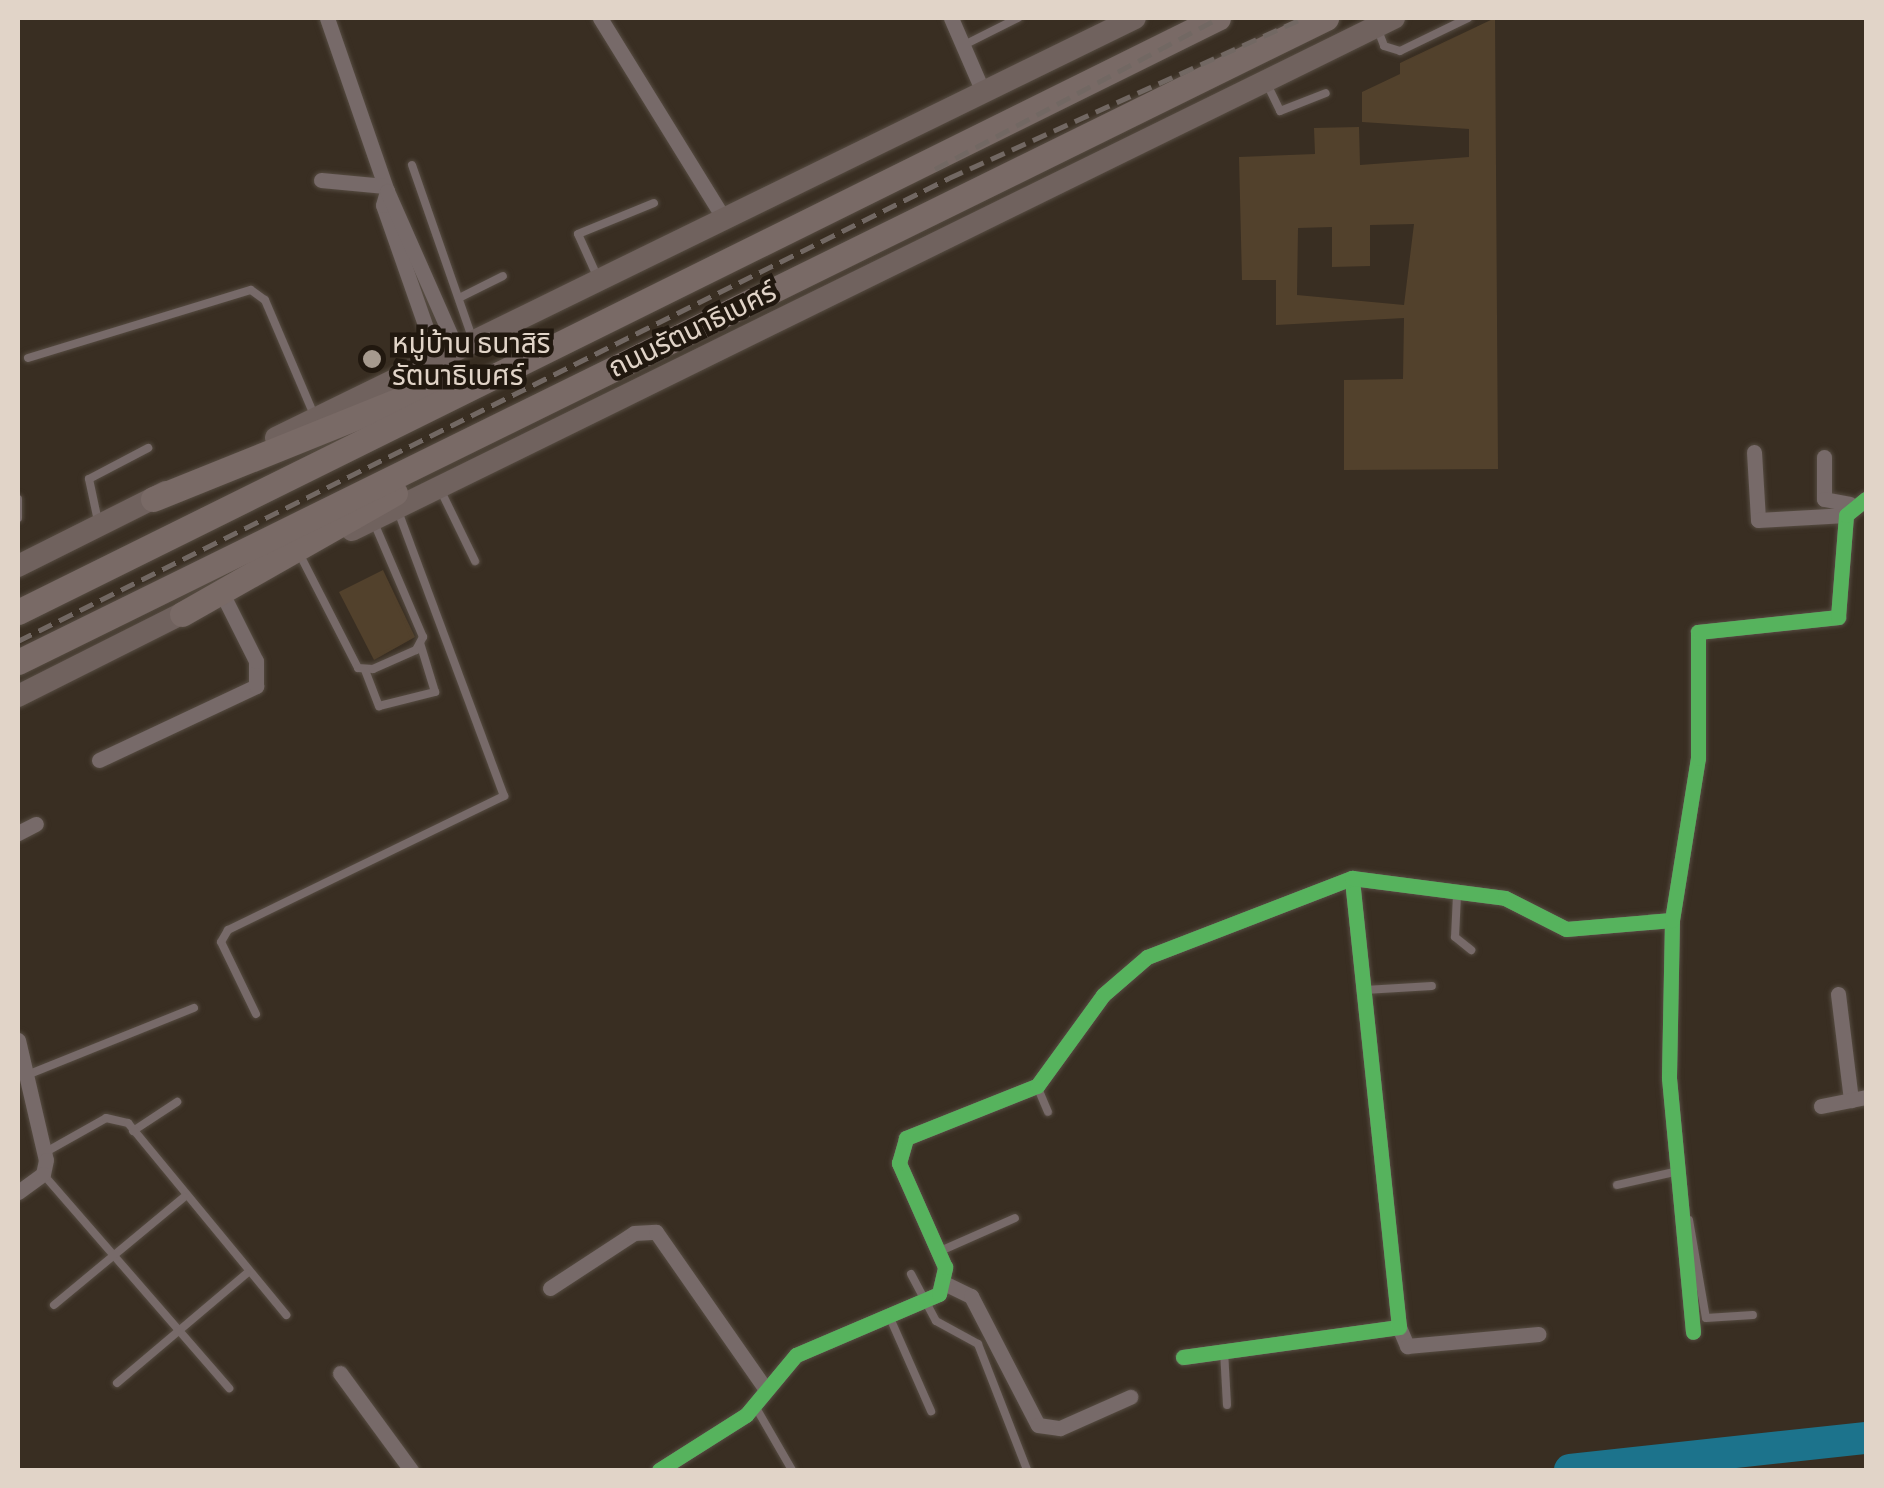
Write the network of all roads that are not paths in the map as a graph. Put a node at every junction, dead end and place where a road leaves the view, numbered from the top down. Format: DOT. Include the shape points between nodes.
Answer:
graph roads {
  1 [pos="327,18"];
  2 [pos="600,18"];
  3 [pos="951,18"];
  4 [pos="1018,18"];
  5 [pos="1135,18"];
  6 [pos="1218,18"];
  7 [pos="1326,18"];
  8 [pos="1468,18"];
  9 [pos="1386,22"];
  10 [pos="962,46"];
  11 [pos="1266,80"];
  12 [pos="983,92"];
  13 [pos="1326,93"];
  14 [pos="412,165"];
  15 [pos="321,180"];
  16 [pos="386,189"];
  17 [pos="654,203"];
  18 [pos="723,217"];
  19 [pos="503,276"];
  20 [pos="599,280"];
  21 [pos="459,298"];
  22 [pos="624,310"];
  23 [pos="456,350"];
  24 [pos="643,354"];
  25 [pos="28,358"];
  26 [pos="315,419"];
  27 [pos="148,448"];
  28 [pos="1754,452"];
  29 [pos="1824,458"];
  30 [pos="439,487"];
  31 [pos="18,498"];
  32 [pos="152,498"];
  33 [pos="1856,506"];
  34 [pos="396,508"];
  35 [pos="18,518"];
  36 [pos="372,520"];
  37 [pos="100,525"];
  38 [pos="300,555"];
  39 [pos="475,560"];
  40 [pos="18,566"];
  41 [pos="222,594"];
  42 [pos="18,612"];
  43 [pos="182,614"];
  44 [pos="420,643"];
  45 [pos="18,662"];
  46 [pos="364,670"];
  47 [pos="18,696"];
  48 [pos="98,760"];
  49 [pos="36,824"];
  50 [pos="18,833"];
  51 [pos="1352,878"];
  52 [pos="1457,895"];
  53 [pos="1672,920"];
  54 [pos="1471,950"];
  55 [pos="1432,986"];
  56 [pos="1365,990"];
  57 [pos="1838,994"];
  58 [pos="194,1008"];
  59 [pos="256,1014"];
  60 [pos="18,1040"];
  61 [pos="25,1076"];
  62 [pos="1038,1086"];
  63 [pos="1859,1099"];
  64 [pos="25,1100"];
  65 [pos="177,1102"];
  66 [pos="1821,1106"];
  67 [pos="1048,1112"];
  68 [pos="133,1130"];
  69 [pos="44,1153"];
  70 [pos="43,1174"];
  71 [pos="1675,1176"];
  72 [pos="1617,1186"];
  73 [pos="18,1192"];
  74 [pos="184,1197"];
  75 [pos="1015,1218"];
  76 [pos="938,1252"];
  77 [pos="111,1254"];
  78 [pos="248,1273"];
  79 [pos="911,1274"];
  80 [pos="946,1284"];
  81 [pos="550,1288"];
  82 [pos="924,1304"];
  83 [pos="54,1305"];
  84 [pos="286,1315"];
  85 [pos="1753,1315"];
  86 [pos="890,1318"];
  87 [pos="1399,1327"];
  88 [pos="179,1332"];
  89 [pos="1693,1332"];
  90 [pos="1538,1334"];
  91 [pos="1224,1346"];
  92 [pos="1183,1357"];
  93 [pos="340,1373"];
  94 [pos="117,1383"];
  95 [pos="764,1387"];
  96 [pos="229,1388"];
  97 [pos="1130,1397"];
  98 [pos="1227,1405"];
  99 [pos="755,1406"];
  100 [pos="931,1412"];
  101 [pos="682,1455"];
  102 [pos="410,1470"];
  103 [pos="659,1470"];
  104 [pos="692,1470"];
  105 [pos="792,1470"];
  106 [pos="1027,1470"];
  1 -- 16 [label="street"];
  2 -- 18 [label="street"];
  3 -- 10 [label="street"];
  4 -- 10 [label="lane"];
  5 -- 12 [label="main road"];
  6 -- 22 [label="main road, ถนนรัตนาธิเบศร์"];
  7 -- 24 [label="main road, ถนนรัตนาธิเบศร์"];
  8 -- 9 [label="lane" via="1400,51 1384,46"];
  9 -- 11 [label="main road, ถนนรัตนาธิเบศร์"];
  10 -- 12 [label="street"];
  11 -- 13 [label="lane" via="1280,111"];
  11 -- 30 [label="main road, ถนนรัตนาธิเบศร์"];
  12 -- 18 [label="main road"];
  14 -- 21 [label="lane"];
  15 -- 16 [label="street"];
  16 -- 23 [label="street" via="383,205"];
  17 -- 20 [label="lane" via="578,234"];
  18 -- 20 [label="main road"];
  19 -- 21 [label="lane"];
  20 -- 23 [label="main road"];
  21 -- 23 [label="lane"];
  22 -- 32 [label="main road"];
  22 -- 42 [label="main road, ถนนรัตนาธิเบศร์"];
  23 -- 26 [label="main road"];
  24 -- 43 [label="main road"];
  24 -- 45 [label="main road, ถนนรัตนาธิเบศร์"];
  25 -- 26 [label="lane" via="259,292"];
  26 -- 32 [label="main road"];
  27 -- 37 [label="lane" via="89,478"];
  28 -- 33 [label="street" via="1758,520"];
  29 -- 33 [label="street" via="1828,505"];
  30 -- 34 [label="main road, ถนนรัตนาธิเบศร์"];
  30 -- 39 [label="lane"];
  31 -- 35 [label="lane"];
  32 -- 37 [label="main road"];
  33 -- 53 [label="street" via="1838,617 1698,632 1698,758"];
  34 -- 36 [label="main road, ถนนรัตนาธิเบศร์"];
  34 -- 59 [label="lane" via="504,796 228,930 221,942"];
  36 -- 38 [label="main road, ถนนรัตนาธิเบศร์"];
  36 -- 44 [label="lane"];
  37 -- 40 [label="main road"];
  38 -- 41 [label="main road, ถนนรัตนาธิเบศร์"];
  38 -- 46 [label="lane"];
  41 -- 43 [label="main road, ถนนรัตนาธิเบศร์"];
  41 -- 48 [label="street" via="256,661 256,686"];
  43 -- 47 [label="main road, ถนนรัตนาธิเบศร์"];
  44 -- 46 [label="lane"];
  44 -- 46 [label="lane" via="435,692 379,706"];
  49 -- 50 [label="street"];
  51 -- 52 [label="street"];
  51 -- 56 [label="street"];
  51 -- 62 [label="street" via="1122,973"];
  52 -- 53 [label="street" via="1504,898 1566,928"];
  52 -- 54 [label="lane" via="1456,937"];
  53 -- 71 [label="street"];
  55 -- 56 [label="lane"];
  56 -- 87 [label="street"];
  57 -- 63 [label="street"];
  58 -- 61 [label="lane"];
  60 -- 61 [label="street"];
  61 -- 64 [label="street"];
  62 -- 67 [label="lane"];
  62 -- 76 [label="street" via="906,1138 899,1163"];
  63 -- 66 [label="street"];
  64 -- 69 [label="street"];
  65 -- 68 [label="lane"];
  68 -- 69 [label="lane" via="106,1118"];
  68 -- 74 [label="lane"];
  69 -- 70 [label="street"];
  70 -- 73 [label="street"];
  70 -- 77 [label="lane"];
  71 -- 72 [label="lane"];
  71 -- 85 [label="lane" via="1706,1318"];
  71 -- 89 [label="street"];
  74 -- 77 [label="lane"];
  74 -- 78 [label="lane"];
  75 -- 76 [label="lane"];
  76 -- 80 [label="street"];
  77 -- 83 [label="lane"];
  77 -- 88 [label="lane"];
  78 -- 84 [label="lane"];
  78 -- 88 [label="lane"];
  79 -- 82 [label="lane"];
  80 -- 82 [label="street"];
  80 -- 97 [label="street" via="971,1296 1038,1425 1060,1428"];
  81 -- 95 [label="street" via="634,1233 656,1232"];
  82 -- 86 [label="street"];
  82 -- 106 [label="lane" via="978,1344"];
  86 -- 95 [label="street" via="796,1354"];
  86 -- 100 [label="lane"];
  87 -- 90 [label="street" via="1407,1346"];
  87 -- 91 [label="street"];
  88 -- 94 [label="lane"];
  88 -- 96 [label="lane"];
  91 -- 92 [label="street"];
  91 -- 98 [label="lane"];
  93 -- 102 [label="street"];
  95 -- 99 [label="street"];
  99 -- 101 [label="street"];
  99 -- 105 [label="lane"];
  101 -- 103 [label="street"];
  101 -- 104 [label="street"];
}
